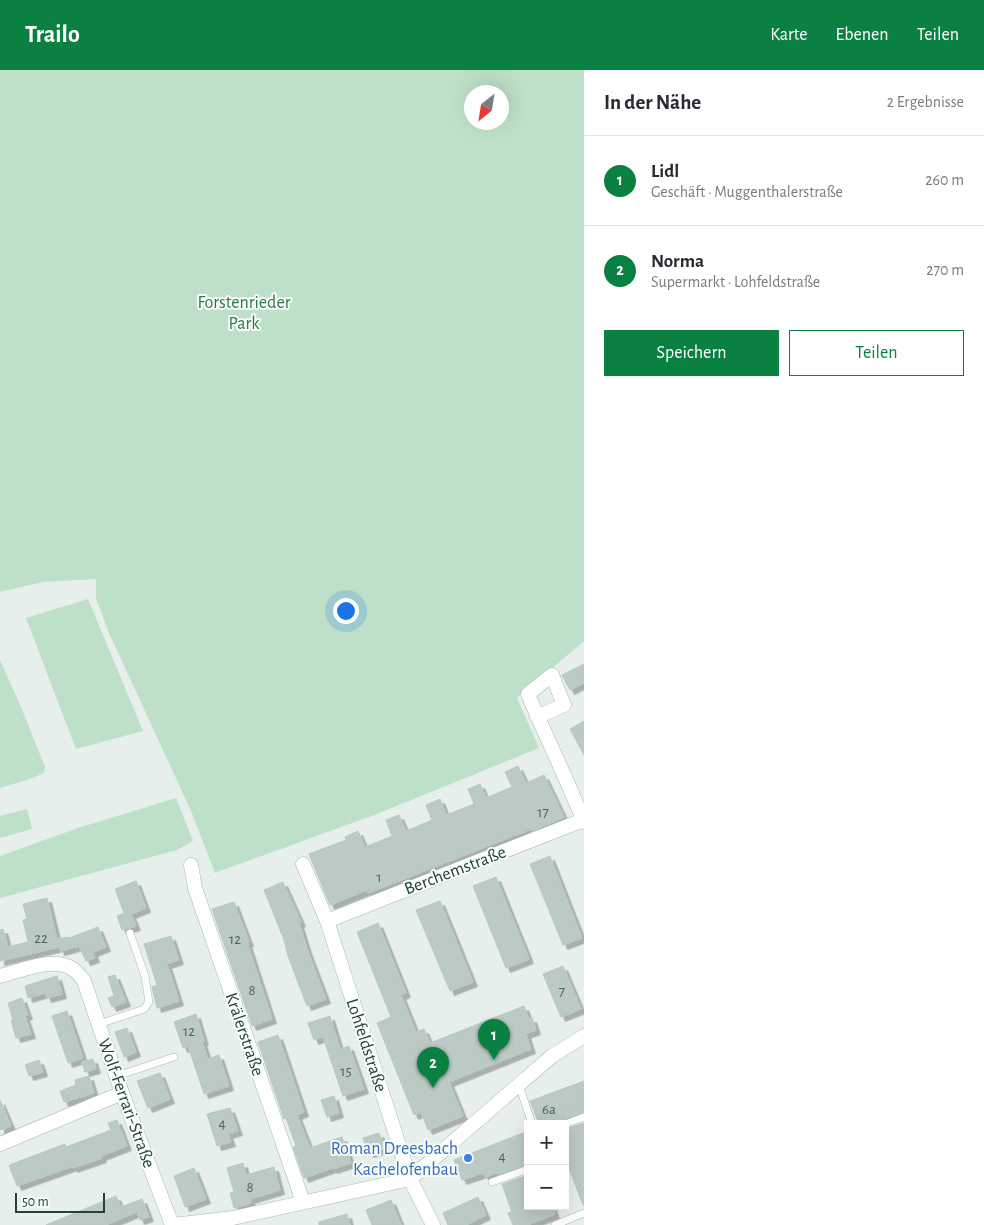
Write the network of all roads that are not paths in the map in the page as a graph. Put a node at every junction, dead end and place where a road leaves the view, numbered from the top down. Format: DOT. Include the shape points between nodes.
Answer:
graph roads {
  1 [pos="537,717"];
  2 [pos="584,821"];
  3 [pos="304,864"];
  4 [pos="190,865"];
  5 [pos="327,921"];
  6 [pos="130,933"];
  7 [pos="0,976"];
  8 [pos="99,1024"];
  9 [pos="584,1036"];
  10 [pos="174,1058"];
  11 [pos="117,1076"];
  12 [pos="519,1085"];
  13 [pos="122,1092"];
  14 [pos="584,1117"];
  15 [pos="531,1120"];
  16 [pos="569,1123"];
  17 [pos="0,1144"];
  18 [pos="524,1170"];
  19 [pos="410,1179"];
  20 [pos="492,1182"];
  21 [pos="303,1202"];
  22 [pos="584,1213"];
  23 [pos="234,1222"];
  24 [pos="172,1225"];
  25 [pos="433,1225"];
  26 [pos="555,1225"];
  1 -- 2 [label="street"];
  2 -- 5 [label="street, Berchemstraße"];
  3 -- 5 [label="street, Lohfeldstraße"];
  4 -- 21 [label="street, Krälerstraße" via="195,888"];
  5 -- 19 [label="street, Lohfeldstraße"];
  6 -- 8 [label="lane" via="145,976 148,1002 144,1009"];
  7 -- 8 [label="street, Wolf-Ferrari-Straße" via="42,965 60,964 74,970 84,981"];
  8 -- 11 [label="street, Wolf-Ferrari-Straße"];
  9 -- 12 [label="street" via="552,1056"];
  10 -- 11 [label="lane"];
  11 -- 13 [label="street, Wolf-Ferrari-Straße"];
  12 -- 15 [label="lane"];
  12 -- 19 [label="street"];
  13 -- 17 [label="street"];
  13 -- 24 [label="street, Wolf-Ferrari-Straße"];
  14 -- 16 [label="lane"];
  18 -- 20 [label="lane"];
  19 -- 21 [label="street"];
  19 -- 25 [label="street, Lohfeldstraße"];
  21 -- 23 [label="street"];
  22 -- 26 [label="lane"];
  23 -- 24 [label="street"];
}
